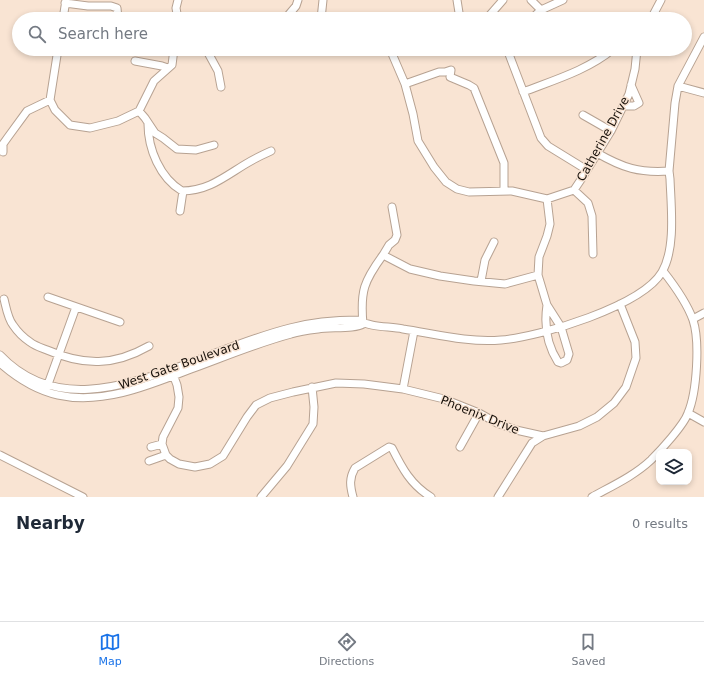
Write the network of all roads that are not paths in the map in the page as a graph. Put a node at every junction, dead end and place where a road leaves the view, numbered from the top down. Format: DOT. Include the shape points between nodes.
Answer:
graph roads {
  1 [pos="178,0"];
  2 [pos="298,0"];
  3 [pos="323,0"];
  4 [pos="458,0"];
  5 [pos="503,0"];
  6 [pos="531,0"];
  7 [pos="562,0"];
  8 [pos="661,0"];
  9 [pos="65,1"];
  10 [pos="541,10"];
  11 [pos="64,12"];
  12 [pos="117,12"];
  13 [pos="177,12"];
  14 [pos="291,12"];
  15 [pos="322,12"];
  16 [pos="459,12"];
  17 [pos="492,12"];
  18 [pos="655,12"];
  19 [pos="704,37"];
  20 [pos="57,56"];
  21 [pos="173,56"];
  22 [pos="210,56"];
  23 [pos="393,56"];
  24 [pos="510,56"];
  25 [pos="605,56"];
  26 [pos="636,56"];
  27 [pos="135,61"];
  28 [pos="168,68"];
  29 [pos="405,84"];
  30 [pos="631,85"];
  31 [pos="678,86"];
  32 [pos="221,87"];
  33 [pos="523,92"];
  34 [pos="704,93"];
  35 [pos="50,100"];
  36 [pos="623,106"];
  37 [pos="139,111"];
  38 [pos="583,115"];
  39 [pos="148,124"];
  40 [pos="611,130"];
  41 [pos="214,145"];
  42 [pos="272,151"];
  43 [pos="3,152"];
  44 [pos="597,153"];
  45 [pos="587,170"];
  46 [pos="669,171"];
  47 [pos="504,190"];
  48 [pos="574,190"];
  49 [pos="183,191"];
  50 [pos="547,199"];
  51 [pos="392,207"];
  52 [pos="180,211"];
  53 [pos="494,242"];
  54 [pos="593,254"];
  55 [pos="383,255"];
  56 [pos="663,271"];
  57 [pos="538,275"];
  58 [pos="481,281"];
  59 [pos="48,297"];
  60 [pos="4,299"];
  61 [pos="620,304"];
  62 [pos="547,305"];
  63 [pos="76,307"];
  64 [pos="704,313"];
  65 [pos="693,320"];
  66 [pos="120,322"];
  67 [pos="363,324"];
  68 [pos="561,327"];
  69 [pos="414,331"];
  70 [pos="546,331"];
  71 [pos="149,346"];
  72 [pos="0,355"];
  73 [pos="59,355"];
  74 [pos="0,363"];
  75 [pos="172,373"];
  76 [pos="312,387"];
  77 [pos="47,388"];
  78 [pos="403,389"];
  79 [pos="479,413"];
  80 [pos="688,413"];
  81 [pos="704,422"];
  82 [pos="543,436"];
  83 [pos="162,444"];
  84 [pos="151,447"];
  85 [pos="460,447"];
  86 [pos="0,454"];
  87 [pos="166,454"];
  88 [pos="149,461"];
  89 [pos="83,497"];
  90 [pos="261,497"];
  91 [pos="353,497"];
  92 [pos="431,497"];
  93 [pos="498,497"];
  94 [pos="592,497"];
  1 -- 13 [label="street"];
  2 -- 14 [label="street"];
  3 -- 15 [label="street"];
  4 -- 16 [label="street"];
  5 -- 17 [label="street"];
  6 -- 10 [label="street"];
  7 -- 10 [label="street"];
  8 -- 18 [label="street"];
  9 -- 11 [label="street"];
  9 -- 12 [label="street" via="88,6 111,6 117,8"];
  19 -- 31 [label="street, West Gate Boulevard"];
  20 -- 35 [label="street"];
  21 -- 28 [label="street" via="172,65"];
  22 -- 32 [label="street" via="218,72"];
  23 -- 29 [label="street"];
  24 -- 33 [label="street"];
  25 -- 33 [label="street" via="566,76"];
  26 -- 30 [label="street, Catherine Drive"];
  27 -- 28 [label="street"];
  28 -- 37 [label="street" via="154,81"];
  29 -- 47 [label="street" via="418,141 446,182 457,189 469,192"];
  29 -- 47 [label="street" via="452,70 450,77 474,88 504,163"];
  30 -- 36 [label="street, Catherine Drive"];
  30 -- 36 [label="street" via="639,103 634,106"];
  31 -- 34 [label="street"];
  31 -- 46 [label="street, West Gate Boulevard"];
  33 -- 45 [label="street" via="540,138 548,146"];
  35 -- 37 [label="street" via="55,110 70,125 90,128 118,121"];
  35 -- 43 [label="street" via="27,111 3,144"];
  36 -- 40 [label="street, Catherine Drive"];
  37 -- 39 [label="street"];
  38 -- 40 [label="street"];
  39 -- 41 [label="street" via="155,133 178,149 196,150"];
  39 -- 49 [label="street" via="153,155 170,183"];
  40 -- 44 [label="street, Catherine Drive"];
  42 -- 49 [label="street" via="206,188"];
  44 -- 45 [label="street, Catherine Drive"];
  44 -- 46 [label="street" via="631,169"];
  45 -- 48 [label="street, Catherine Drive"];
  46 -- 56 [label="street, West Gate Boulevard" via="671,240"];
  47 -- 50 [label="street"];
  48 -- 50 [label="street, Catherine Drive"];
  48 -- 54 [label="street" via="588,202 592,216"];
  49 -- 52 [label="street"];
  50 -- 57 [label="street" via="550,224 539,258"];
  51 -- 55 [label="street" via="397,235"];
  53 -- 58 [label="street" via="485,260"];
  55 -- 58 [label="street" via="410,269"];
  55 -- 67 [label="street" via="365,284 362,302"];
  56 -- 61 [label="street, West Gate Boulevard" via="646,290"];
  56 -- 65 [label="street" via="676,287"];
  57 -- 58 [label="street" via="505,284"];
  57 -- 62 [label="street"];
  59 -- 63 [label="street"];
  60 -- 73 [label="street" via="16,329 30,342"];
  61 -- 68 [label="street, West Gate Boulevard"];
  61 -- 82 [label="street, Phoenix Drive" via="636,342 636,358 626,387 614,403 597,417 579,426"];
  62 -- 68 [label="street"];
  62 -- 70 [label="street"];
  63 -- 66 [label="street"];
  63 -- 73 [label="street"];
  64 -- 65 [label="street"];
  65 -- 80 [label="street" via="696,333 696,374"];
  67 -- 69 [label="street, West Gate Boulevard"];
  67 -- 75 [label="street, West Gate Boulevard" via="356,320 289,328"];
  68 -- 70 [label="street, West Gate Boulevard"];
  68 -- 70 [label="street" via="569,354 567,360 561,363 555,358"];
  69 -- 70 [label="street, West Gate Boulevard" via="464,340 501,340"];
  69 -- 78 [label="street"];
  71 -- 73 [label="street" via="139,352 104,362 74,360"];
  72 -- 77 [label="street, West Gate Boulevard" via="15,368"];
  73 -- 77 [label="street"];
  74 -- 77 [label="street, West Gate Boulevard" via="22,380"];
  75 -- 77 [label="street, West Gate Boulevard" via="114,387"];
  75 -- 83 [label="street" via="177,385 178,408"];
  76 -- 78 [label="street, Phoenix Drive" via="336,382"];
  76 -- 87 [label="street, Phoenix Drive" via="270,398 256,405 223,456 210,464 195,467 179,464"];
  76 -- 90 [label="street" via="312,424 287,466"];
  78 -- 79 [label="street, Phoenix Drive" via="444,399"];
  79 -- 82 [label="street, Phoenix Drive" via="516,430"];
  79 -- 85 [label="street"];
  80 -- 81 [label="street"];
  80 -- 94 [label="street" via="672,436 650,460 632,475"];
  82 -- 93 [label="street" via="532,443"];
  83 -- 84 [label="street"];
  83 -- 87 [label="street"];
  86 -- 89 [label="street"];
  87 -- 88 [label="street"];
  91 -- 92 [label="street" via="350,485 355,468 391,447 404,472 415,485"];
}
